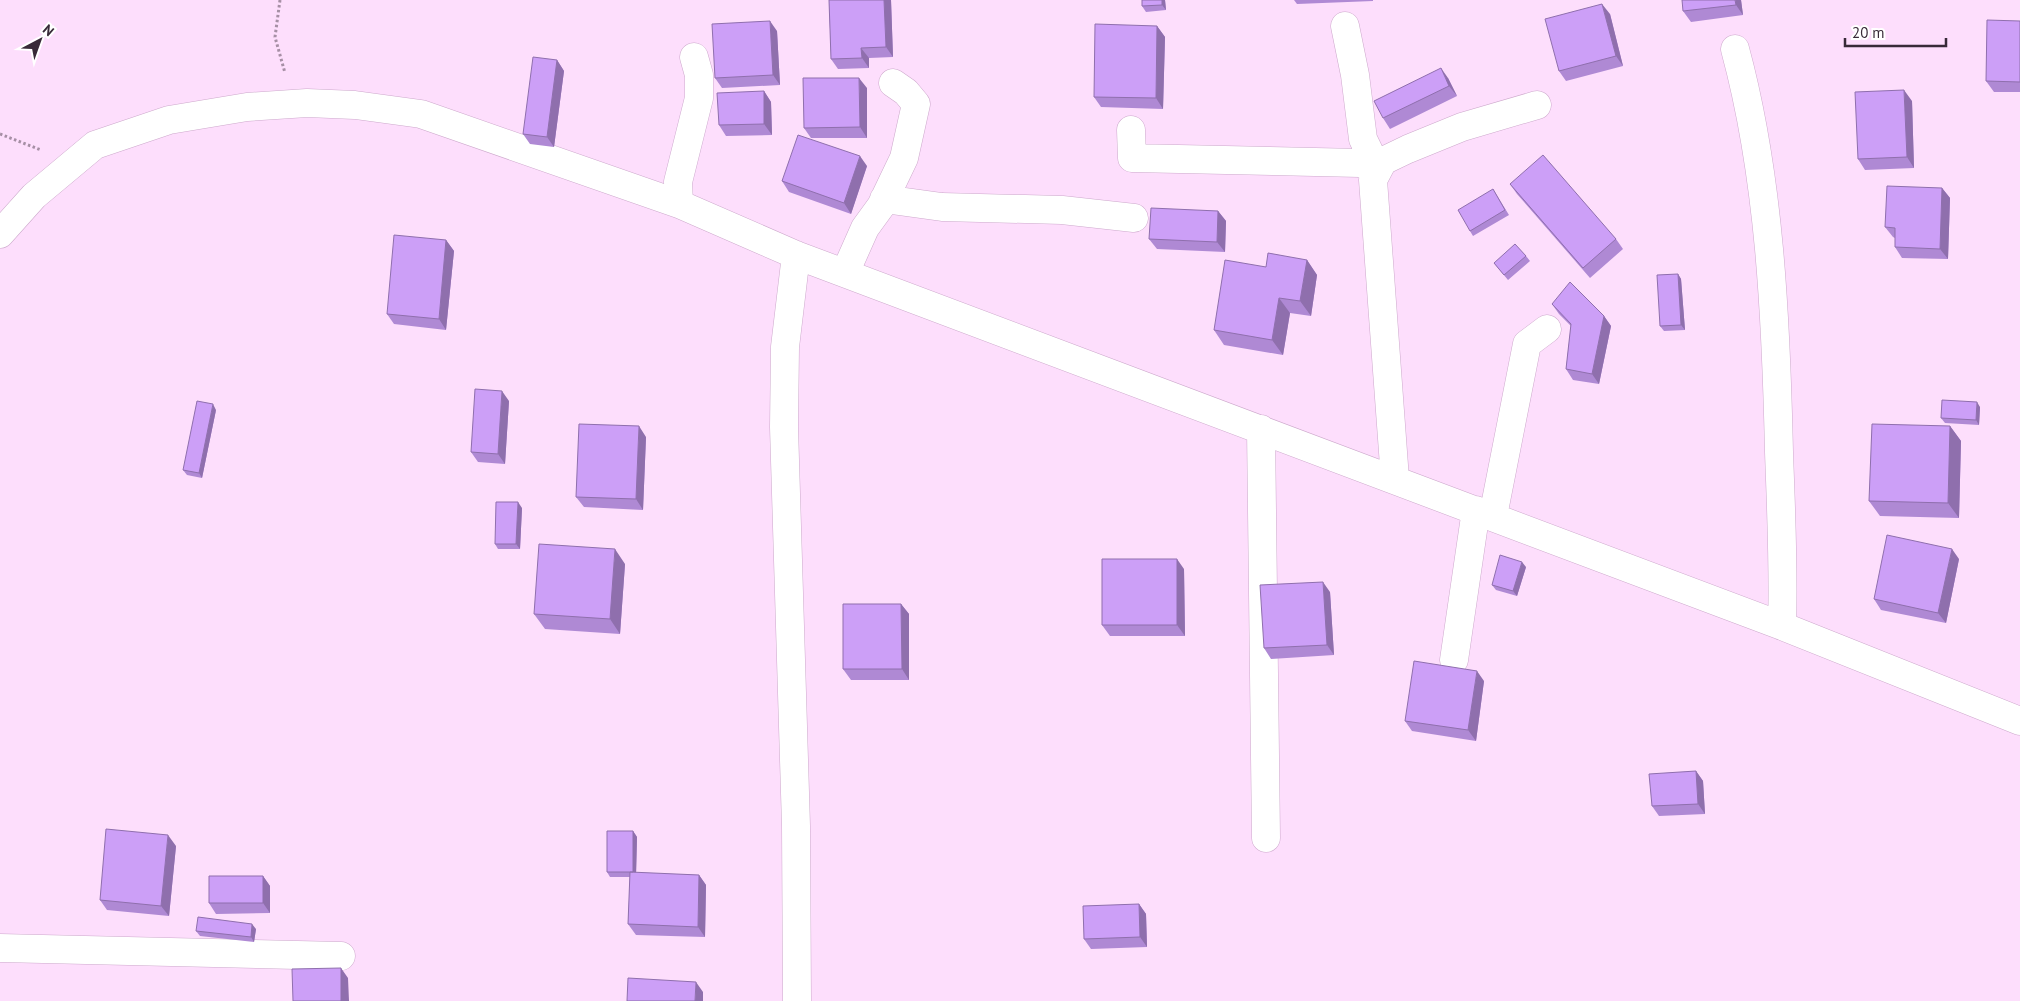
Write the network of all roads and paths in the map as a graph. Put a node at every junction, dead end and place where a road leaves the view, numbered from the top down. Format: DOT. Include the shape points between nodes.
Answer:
graph roads {
  1 [pos="280,0"];
  2 [pos="1345,26"];
  3 [pos="1735,49"];
  4 [pos="694,57"];
  5 [pos="893,83"];
  6 [pos="307,104"];
  7 [pos="1537,105"];
  8 [pos="1132,130"];
  9 [pos="1378,170"];
  10 [pos="884,199"];
  11 [pos="679,204"];
  12 [pos="1134,218"];
  13 [pos="0,234"];
  14 [pos="796,255"];
  15 [pos="845,273"];
  16 [pos="1547,329"];
  17 [pos="1261,429"];
  18 [pos="1395,479"];
  19 [pos="1484,513"];
  20 [pos="1782,626"];
  21 [pos="1454,660"];
  22 [pos="2020,722"];
  23 [pos="1266,838"];
  24 [pos="0,948"];
  25 [pos="341,956"];
  26 [pos="797,1001"];
  1 -- 6 [label="path" via="276,37 284,71"];
  2 -- 9 [label="street" via="1363,139"];
  3 -- 20 [label="street" via="1747,91 1767,229 1777,368"];
  4 -- 11 [label="street" via="699,98 678,182"];
  5 -- 10 [label="street" via="916,104 904,158"];
  6 -- 11 [label="street" via="355,105 421,114"];
  6 -- 13 [label="street" via="247,107 169,120 95,145 34,196"];
  7 -- 9 [label="street" via="1408,149 1383,160"];
  8 -- 9 [label="street" via="1132,158 1360,163"];
  9 -- 18 [label="street" via="1373,180"];
  10 -- 12 [label="street" via="942,207 1062,210"];
  10 -- 15 [label="street" via="865,228"];
  11 -- 14 [label="street"];
  14 -- 15 [label="street"];
  14 -- 26 [label="street" via="785,346 784,427 796,826"];
  15 -- 17 [label="street"];
  16 -- 19 [label="street" via="1528,344"];
  17 -- 18 [label="street"];
  17 -- 23 [label="street"];
  18 -- 19 [label="street"];
  19 -- 20 [label="street"];
  19 -- 21 [label="street"];
  20 -- 22 [label="street"];
  24 -- 25 [label="street"];
}
